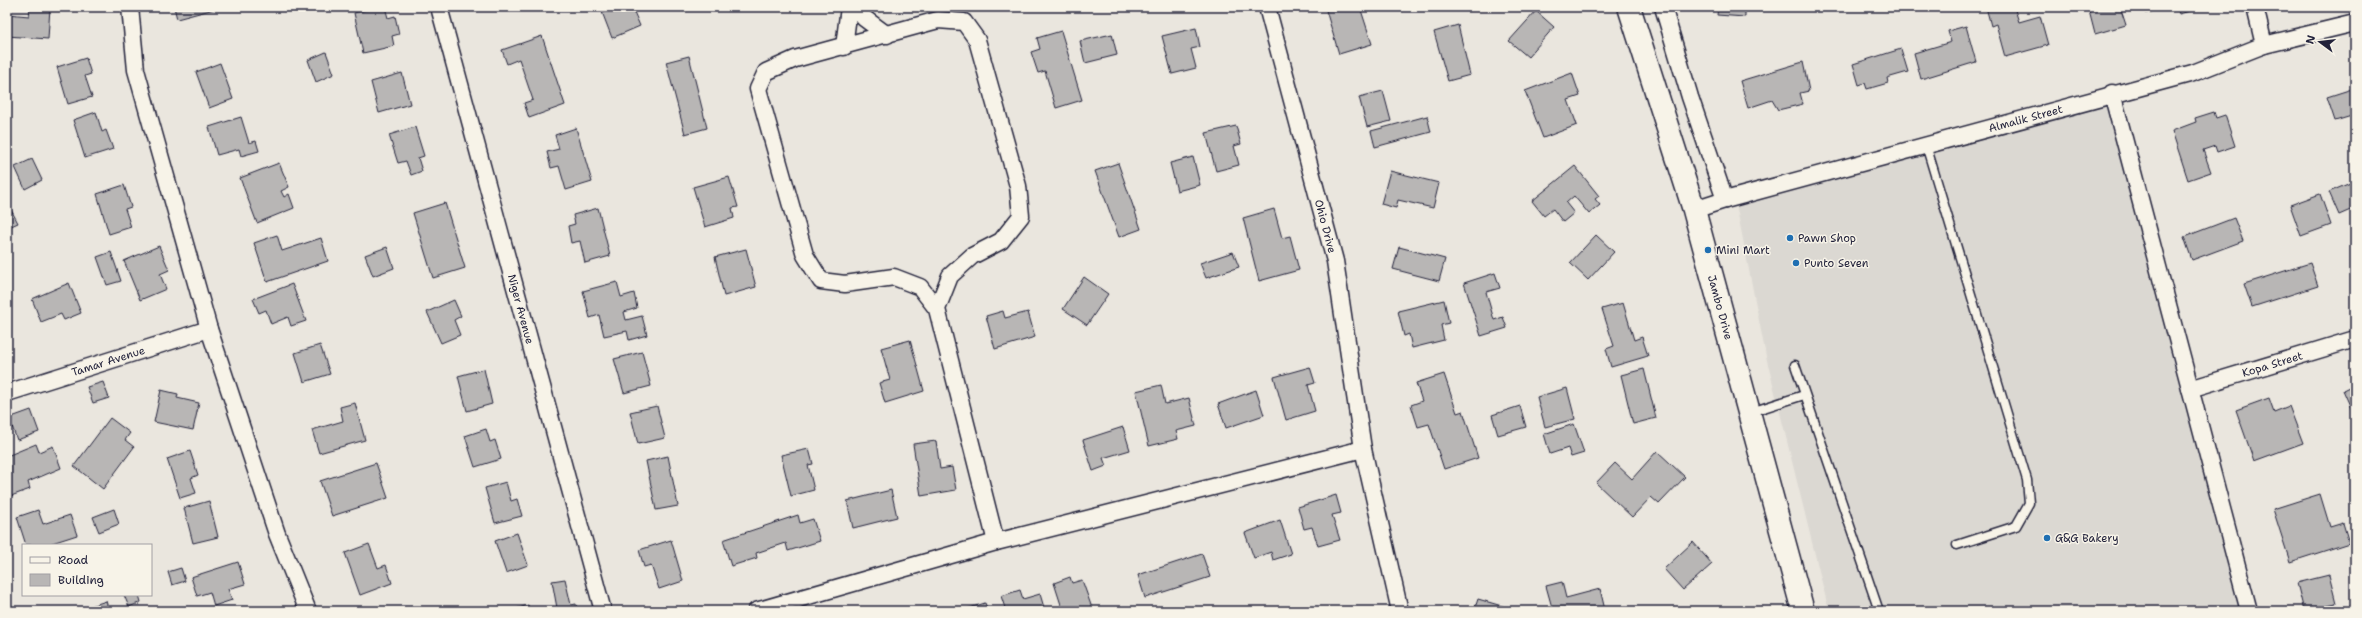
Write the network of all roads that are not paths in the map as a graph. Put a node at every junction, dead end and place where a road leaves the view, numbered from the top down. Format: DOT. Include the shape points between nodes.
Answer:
graph roads {
  1 [pos="130,7"];
  2 [pos="439,7"];
  3 [pos="849,7"];
  4 [pos="855,7"];
  5 [pos="1267,7"];
  6 [pos="1629,7"];
  7 [pos="1663,7"];
  8 [pos="2255,7"];
  9 [pos="2355,23"];
  10 [pos="887,35"];
  11 [pos="2264,45"];
  12 [pos="844,47"];
  13 [pos="2112,93"];
  14 [pos="1926,145"];
  15 [pos="1725,200"];
  16 [pos="1694,210"];
  17 [pos="937,309"];
  18 [pos="209,328"];
  19 [pos="2355,339"];
  20 [pos="1795,365"];
  21 [pos="2190,389"];
  22 [pos="7,393"];
  23 [pos="1804,395"];
  24 [pos="1750,412"];
  25 [pos="1363,449"];
  26 [pos="996,542"];
  27 [pos="1957,546"];
  28 [pos="308,611"];
  29 [pos="603,611"];
  30 [pos="756,611"];
  31 [pos="1400,611"];
  32 [pos="1803,611"];
  33 [pos="1879,611"];
  34 [pos="2248,611"];
  1 -- 18 [label="street" via="136,70"];
  2 -- 29 [label="street, Niger Avenue"];
  3 -- 12 [label="street"];
  4 -- 10 [label="street" via="864,18"];
  5 -- 25 [label="street, Ohio Drive" via="1335,261"];
  6 -- 16 [label="main road, Jambo Drive"];
  7 -- 15 [label="street"];
  8 -- 11 [label="street"];
  9 -- 11 [label="street, Almalik Street"];
  10 -- 12 [label="street"];
  10 -- 17 [label="street" via="938,20 964,22 977,40 1018,186 1021,216 1001,241 972,256 950,276"];
  11 -- 13 [label="street, Almalik Street" via="2193,73"];
  12 -- 17 [label="street" via="795,59 766,72 758,89 805,255 822,281 845,284 894,277 920,287"];
  13 -- 14 [label="street, Almalik Street"];
  13 -- 21 [label="street"];
  14 -- 15 [label="street, Almalik Street"];
  14 -- 27 [label="lane" via="2027,480 2029,503 2016,526"];
  15 -- 16 [label="street, Almalik Street"];
  16 -- 24 [label="main road, Jambo Drive"];
  17 -- 26 [label="street"];
  18 -- 22 [label="street, Tamar Avenue"];
  18 -- 28 [label="street" via="277,534"];
  19 -- 21 [label="street, Kopa Street"];
  20 -- 23 [label="lane"];
  21 -- 34 [label="street"];
  23 -- 24 [label="lane"];
  23 -- 33 [label="lane"];
  24 -- 32 [label="main road, Jambo Drive"];
  25 -- 26 [label="street"];
  25 -- 31 [label="street, Ohio Drive"];
  26 -- 30 [label="street"];
}
